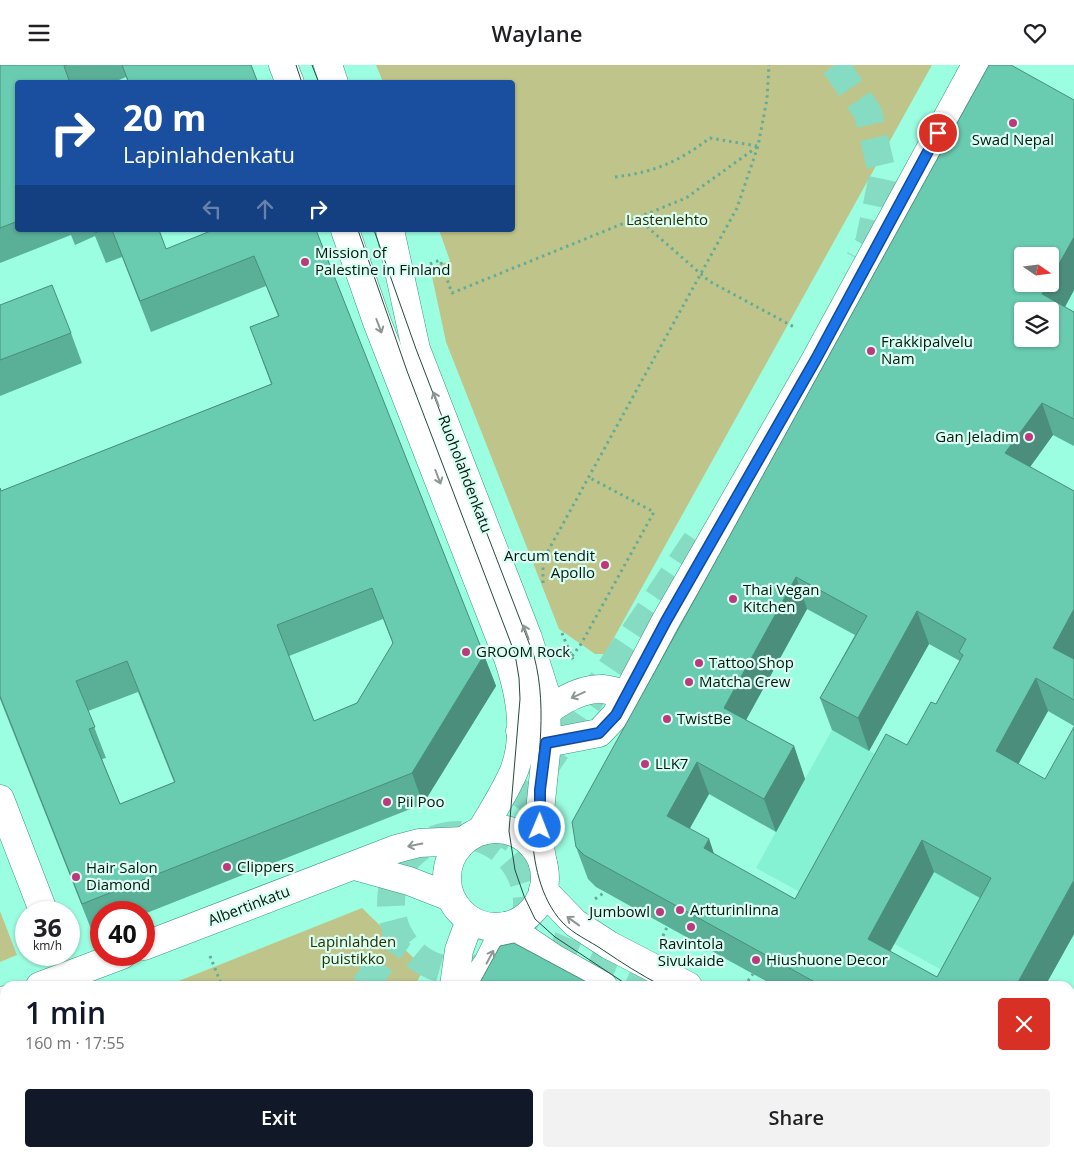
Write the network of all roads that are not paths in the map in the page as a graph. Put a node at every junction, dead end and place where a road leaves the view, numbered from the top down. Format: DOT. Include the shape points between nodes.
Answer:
graph roads {
  1 [pos="283,65"];
  2 [pos="328,65"];
  3 [pos="976,65"];
  4 [pos="289,80"];
  5 [pos="333,80"];
  6 [pos="345,232"];
  7 [pos="390,232"];
  8 [pos="626,693"];
  9 [pos="547,709"];
  10 [pos="520,731"];
  11 [pos="546,743"];
  12 [pos="0,799"];
  13 [pos="472,836"];
  14 [pos="355,866"];
  15 [pos="543,877"];
  16 [pos="450,897"];
  17 [pos="39,901"];
  18 [pos="470,920"];
  19 [pos="506,926"];
  20 [pos="155,942"];
  21 [pos="90,965"];
  22 [pos="67,972"];
  23 [pos="50,981"];
  24 [pos="455,981"];
  25 [pos="475,981"];
  26 [pos="594,981"];
  27 [pos="678,981"];
  1 -- 4 [label="street"];
  2 -- 5 [label="street"];
  3 -- 8 [label="street" via="816,359"];
  6 -- 10 [label="street, Ruoholahdenkatu, one-way" via="508,658 519,695"];
  9 -- 7 [label="street, Ruoholahdenkatu, one-way" via="546,695 531,647 416,349"];
  8 -- 9 [label="street, one-way" via="602,689 585,691"];
  8 -- 11 [label="street" via="616,715 599,733"];
  9 -- 10 [label="street"];
  9 -- 11 [label="street, Ruoholahdenkatu"];
  10 -- 11 [label="street"];
  10 -- 13 [label="street, Ruoholahdenkatu" via="515,769"];
  11 -- 15 [label="street, Ruoholahdenkatu" via="540,790 539,842"];
  12 -- 17 [label="street"];
  13 -- 14 [label="street, Albertinkatu, one-way" via="419,843"];
  13 -- 15 [label="street" via="494,829 521,835 538,852"];
  13 -- 16 [label="street" via="455,850 447,873"];
  14 -- 16 [label="street"];
  14 -- 20 [label="street, Albertinkatu"];
  15 -- 19 [label="street" via="540,900 526,917"];
  27 -- 15 [label="street, one-way" via="609,945 566,917"];
  16 -- 18 [label="street"];
  18 -- 19 [label="street" via="482,925"];
  18 -- 24 [label="street" via="459,950"];
  25 -- 19 [label="street, one-way"];
  19 -- 26 [label="street" via="546,954"];
  21 -- 22 [label="street"];
  22 -- 23 [label="street"];
}
